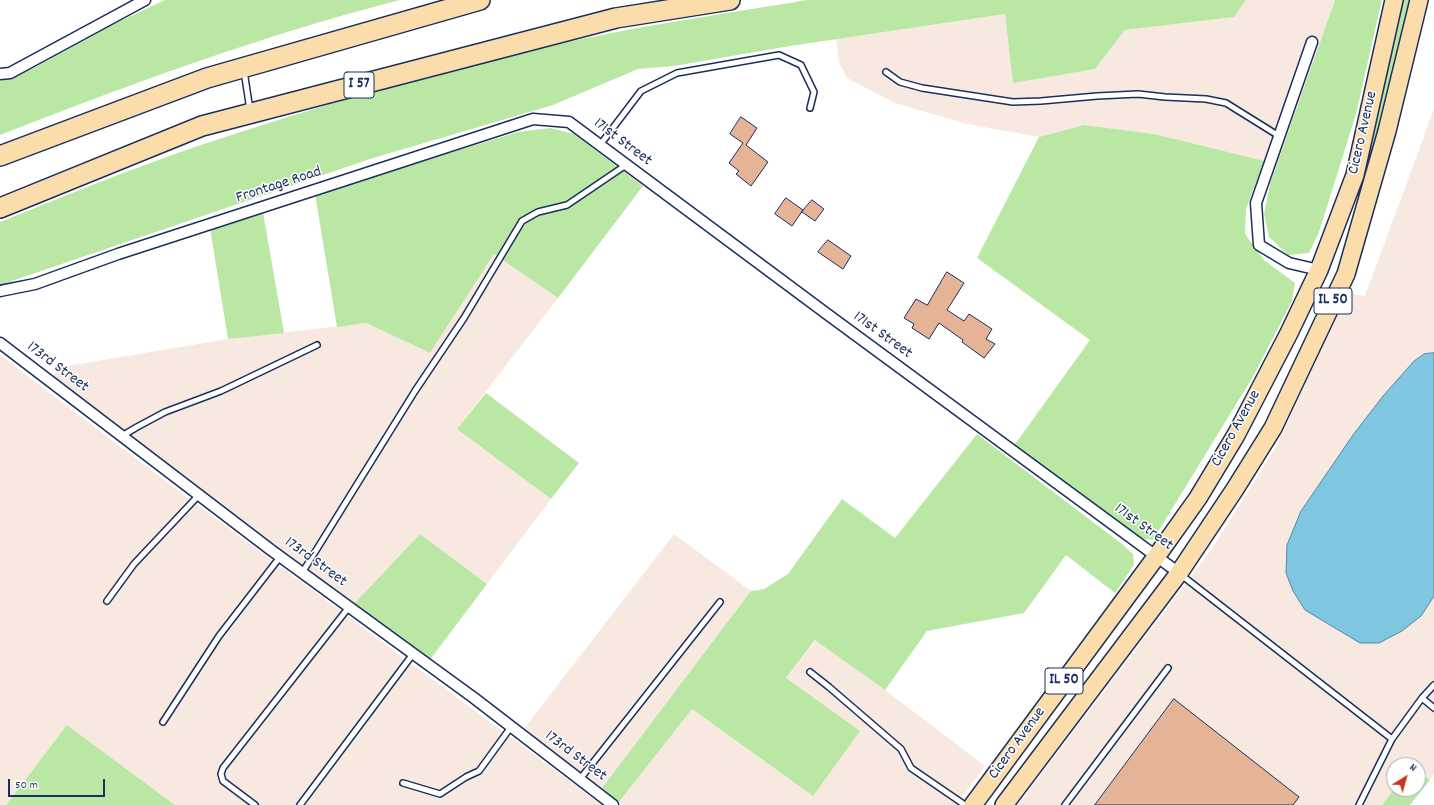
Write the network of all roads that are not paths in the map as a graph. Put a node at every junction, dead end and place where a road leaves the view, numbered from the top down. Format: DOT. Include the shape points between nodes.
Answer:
graph roads {
  1 [pos="145,0"];
  2 [pos="480,0"];
  3 [pos="730,0"];
  4 [pos="1394,0"];
  5 [pos="1419,0"];
  6 [pos="1312,42"];
  7 [pos="243,68"];
  8 [pos="886,72"];
  9 [pos="0,74"];
  10 [pos="810,108"];
  11 [pos="250,114"];
  12 [pos="569,122"];
  13 [pos="1279,136"];
  14 [pos="600,145"];
  15 [pos="0,156"];
  16 [pos="626,164"];
  17 [pos="0,208"];
  18 [pos="1319,270"];
  19 [pos="0,291"];
  20 [pos="0,343"];
  21 [pos="317,345"];
  22 [pos="122,436"];
  23 [pos="199,495"];
  24 [pos="280,556"];
  25 [pos="1156,556"];
  26 [pos="302,572"];
  27 [pos="1178,573"];
  28 [pos="107,601"];
  29 [pos="720,602"];
  30 [pos="349,607"];
  31 [pos="413,654"];
  32 [pos="1168,668"];
  33 [pos="810,672"];
  34 [pos="1434,685"];
  35 [pos="1422,698"];
  36 [pos="1434,708"];
  37 [pos="163,722"];
  38 [pos="511,727"];
  39 [pos="1392,739"];
  40 [pos="580,779"];
  41 [pos="403,783"];
  42 [pos="254,805"];
  43 [pos="300,805"];
  44 [pos="613,805"];
  45 [pos="965,805"];
  46 [pos="972,805"];
  47 [pos="1004,805"];
  48 [pos="1065,805"];
  49 [pos="1359,805"];
  1 -- 9 [label="street" via="10,73"];
  2 -- 7 [label="highway"];
  3 -- 11 [label="highway, I 57" via="616,18"];
  4 -- 18 [label="main road, Cicero Avenue / IL 50" via="1355,175"];
  5 -- 27 [label="main road, Cicero Avenue / IL 50" via="1346,274 1273,428"];
  6 -- 13 [label="street"];
  7 -- 11 [label="lane"];
  7 -- 15 [label="highway" via="207,78"];
  8 -- 13 [label="lane" via="900,82 922,88 1014,102 1138,94 1206,99 1226,103"];
  10 -- 14 [label="lane" via="814,92 801,65 779,55 677,74 641,91"];
  11 -- 17 [label="highway, I 57" via="202,126"];
  12 -- 14 [label="street, 171st Street"];
  12 -- 19 [label="street, Frontage Road" via="533,119 118,254 35,284"];
  13 -- 18 [label="street" via="1256,203 1259,246 1289,263"];
  14 -- 16 [label="street, 171st Street"];
  16 -- 25 [label="street, 171st Street"];
  16 -- 26 [label="lane" via="567,205 538,212 522,221 464,318"];
  18 -- 25 [label="main road, Cicero Avenue / IL 50" via="1236,435 1198,498"];
  20 -- 22 [label="street, 173rd Street"];
  21 -- 22 [label="lane" via="220,391 165,412"];
  22 -- 23 [label="street, 173rd Street"];
  23 -- 24 [label="street, 173rd Street"];
  23 -- 28 [label="lane" via="134,564"];
  24 -- 26 [label="street, 173rd Street"];
  24 -- 37 [label="lane" via="219,636"];
  25 -- 27 [label="street, 171st Street"];
  25 -- 46 [label="main road, Cicero Avenue / IL 50"];
  26 -- 30 [label="street, 173rd Street"];
  27 -- 39 [label="lane"];
  27 -- 47 [label="main road, Cicero Avenue / IL 50"];
  29 -- 40 [label="lane"];
  30 -- 31 [label="street, 173rd Street"];
  30 -- 42 [label="lane" via="223,768 223,781"];
  31 -- 38 [label="street, 173rd Street"];
  31 -- 43 [label="lane"];
  32 -- 48 [label="lane"];
  33 -- 45 [label="lane" via="901,749 911,768"];
  34 -- 35 [label="lane"];
  35 -- 36 [label="lane"];
  35 -- 39 [label="lane"];
  38 -- 40 [label="street, 173rd Street"];
  38 -- 41 [label="lane" via="479,772 466,777 440,794"];
  39 -- 49 [label="lane"];
  40 -- 44 [label="street, 173rd Street"];
}
